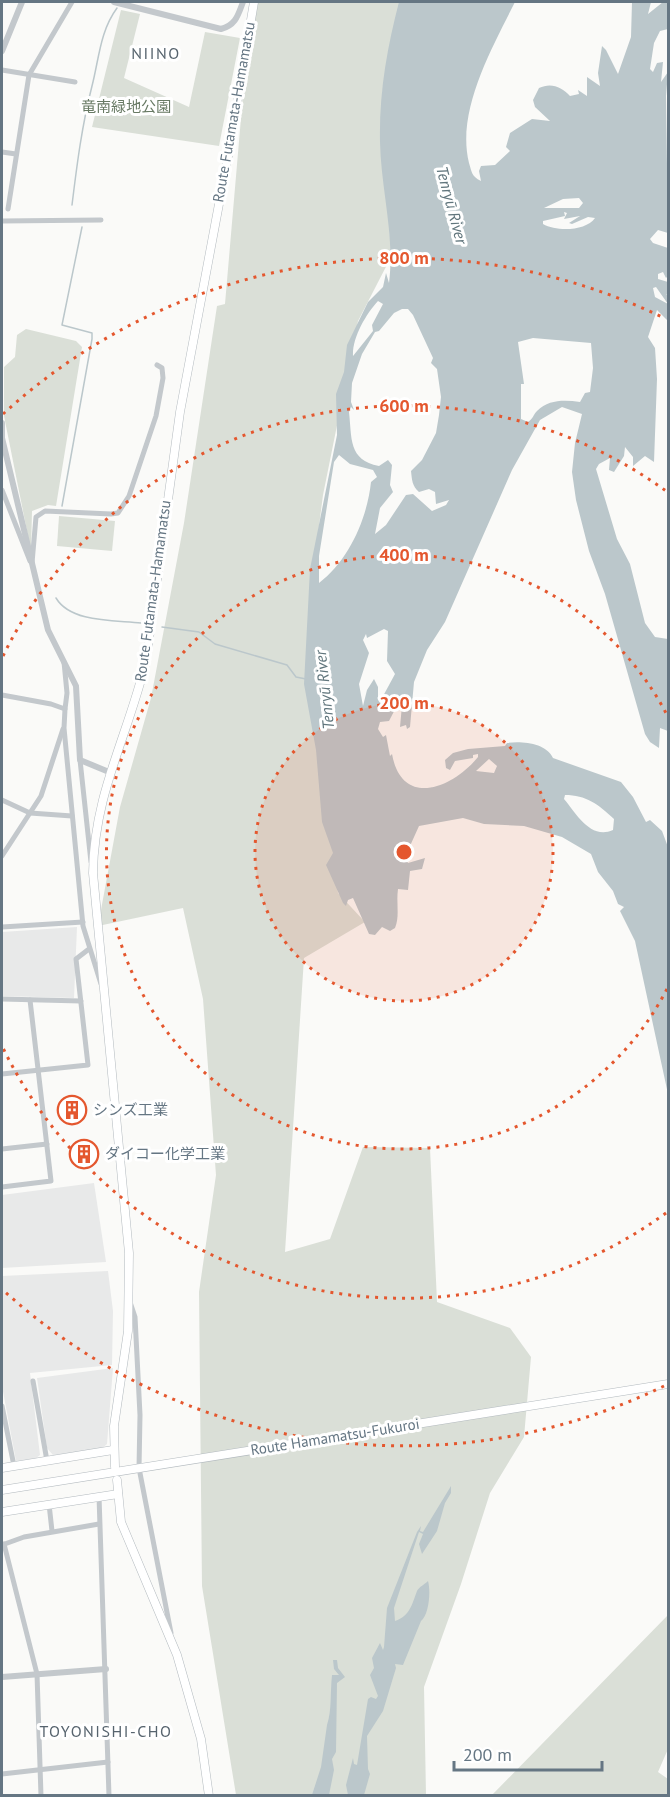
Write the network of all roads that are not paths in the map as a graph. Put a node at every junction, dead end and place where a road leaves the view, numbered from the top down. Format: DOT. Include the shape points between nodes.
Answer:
graph roads {
  1 [pos="22,2"];
  2 [pos="72,2"];
  3 [pos="114,2"];
  4 [pos="243,2"];
  5 [pos="254,2"];
  6 [pos="3,40"];
  7 [pos="2,51"];
  8 [pos="2,70"];
  9 [pos="29,75"];
  10 [pos="75,82"];
  11 [pos="2,152"];
  12 [pos="16,154"];
  13 [pos="8,209"];
  14 [pos="101,220"];
  15 [pos="2,221"];
  16 [pos="156,365"];
  17 [pos="2,423"];
  18 [pos="2,490"];
  19 [pos="32,563"];
  20 [pos="64,662"];
  21 [pos="2,695"];
  22 [pos="65,709"];
  23 [pos="64,728"];
  24 [pos="80,760"];
  25 [pos="109,772"];
  26 [pos="2,800"];
  27 [pos="30,813"];
  28 [pos="72,816"];
  29 [pos="2,856"];
  30 [pos="93,873"];
  31 [pos="83,922"];
  32 [pos="2,927"];
  33 [pos="89,949"];
  34 [pos="104,991"];
  35 [pos="2,999"];
  36 [pos="30,1000"];
  37 [pos="81,1001"];
  38 [pos="38,1070"];
  39 [pos="2,1074"];
  40 [pos="47,1144"];
  41 [pos="2,1149"];
  42 [pos="2,1188"];
  43 [pos="130,1301"];
  44 [pos="33,1381"];
  45 [pos="669,1384"];
  46 [pos="2,1406"];
  47 [pos="114,1450"];
  48 [pos="47,1461"];
  49 [pos="14,1466"];
  50 [pos="115,1467"];
  51 [pos="2,1468"];
  52 [pos="139,1468"];
  53 [pos="117,1480"];
  54 [pos="2,1490"];
  55 [pos="118,1494"];
  56 [pos="99,1496"];
  57 [pos="49,1504"];
  58 [pos="2,1512"];
  59 [pos="99,1524"];
  60 [pos="52,1531"];
  61 [pos="3,1545"];
  62 [pos="177,1655"];
  63 [pos="106,1669"];
  64 [pos="37,1674"];
  65 [pos="2,1677"];
  66 [pos="108,1762"];
  67 [pos="40,1770"];
  68 [pos="2,1774"];
  69 [pos="41,1796"];
  70 [pos="109,1796"];
  71 [pos="209,1796"];
  1 -- 6 [label="street"];
  2 -- 9 [label="street"];
  3 -- 4 [label="street" via="221,29 236,21"];
  5 -- 25 [label="main road, Route Futamata-Hamamatsu" via="180,412 146,662"];
  6 -- 7 [label="street"];
  8 -- 9 [label="street"];
  9 -- 10 [label="street"];
  9 -- 12 [label="street"];
  11 -- 12 [label="street"];
  12 -- 13 [label="street"];
  14 -- 15 [label="street"];
  16 -- 19 [label="street" via="162,368 164,378 129,496 118,513 45,511 36,517"];
  17 -- 19 [label="street" via="2,438"];
  18 -- 19 [label="street"];
  19 -- 20 [label="street" via="48,630"];
  20 -- 22 [label="street" via="68,693"];
  20 -- 24 [label="street" via="78,696"];
  21 -- 22 [label="street"];
  22 -- 23 [label="street"];
  23 -- 27 [label="street" via="51,758 45,786"];
  23 -- 28 [label="street"];
  24 -- 25 [label="street"];
  24 -- 30 [label="street"];
  25 -- 30 [label="main road, Route Futamata-Hamamatsu" via="93,843"];
  26 -- 27 [label="street"];
  27 -- 28 [label="street"];
  27 -- 29 [label="street"];
  28 -- 31 [label="street"];
  30 -- 34 [label="main road, Route Futamata-Hamamatsu"];
  31 -- 32 [label="street"];
  31 -- 33 [label="street"];
  33 -- 34 [label="street"];
  33 -- 37 [label="street" via="76,959"];
  34 -- 43 [label="main road, Route Futamata-Hamamatsu" via="125,1201"];
  35 -- 36 [label="street"];
  36 -- 37 [label="street"];
  36 -- 38 [label="street"];
  37 -- 38 [label="street" via="88,1065"];
  38 -- 39 [label="street"];
  38 -- 40 [label="street"];
  40 -- 41 [label="street"];
  40 -- 42 [label="street" via="51,1181"];
  43 -- 47 [label="main road, Route Futamata-Hamamatsu" via="116,1403"];
  43 -- 52 [label="street" via="135,1317"];
  44 -- 48 [label="street"];
  45 -- 52 [label="main road, Route Hamamatsu-Fukuroi"];
  46 -- 49 [label="street"];
  47 -- 48 [label="main road"];
  47 -- 50 [label="main road, Route Futamata-Hamamatsu"];
  48 -- 49 [label="main road"];
  49 -- 51 [label="main road"];
  52 -- 54 [label="main road, Route Hamamatsu-Fukuroi"];
  52 -- 62 [label="street" via="164,1609"];
  53 -- 55 [label="main road"];
  55 -- 56 [label="main road"];
  55 -- 62 [label="main road" via="121,1521 130,1546"];
  56 -- 57 [label="main road"];
  56 -- 59 [label="street"];
  57 -- 58 [label="main road"];
  57 -- 60 [label="street"];
  59 -- 60 [label="street"];
  59 -- 63 [label="street"];
  60 -- 61 [label="street"];
  61 -- 64 [label="street"];
  62 -- 71 [label="main road" via="201,1739"];
  63 -- 64 [label="street"];
  63 -- 66 [label="street"];
  64 -- 65 [label="street"];
  64 -- 67 [label="street"];
  66 -- 67 [label="street"];
  66 -- 70 [label="street"];
  67 -- 68 [label="street"];
  67 -- 69 [label="street"];
}
